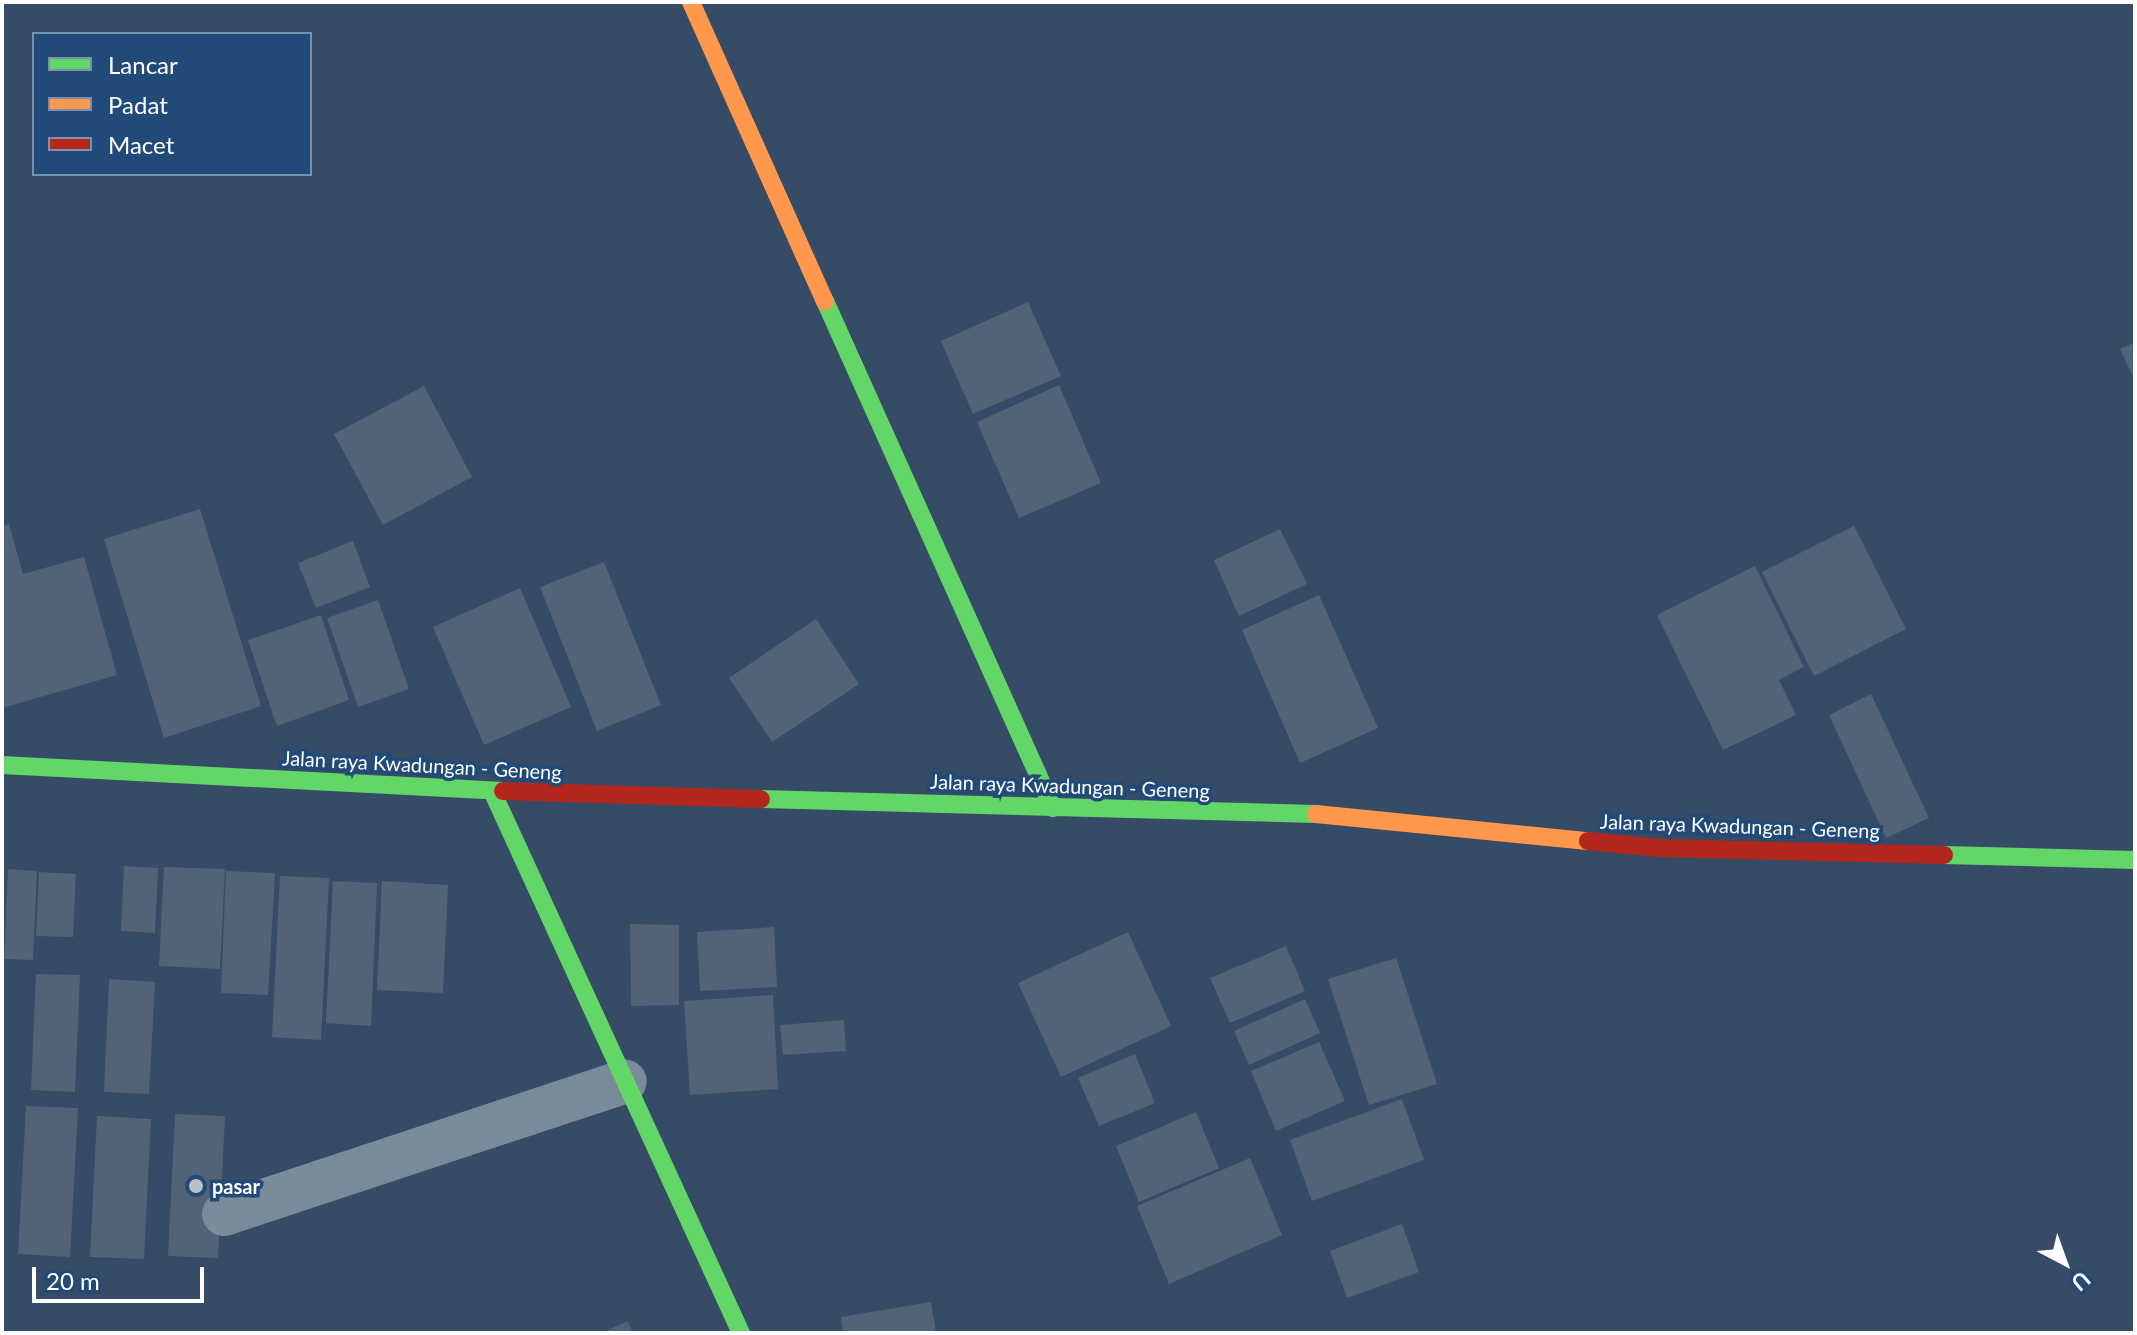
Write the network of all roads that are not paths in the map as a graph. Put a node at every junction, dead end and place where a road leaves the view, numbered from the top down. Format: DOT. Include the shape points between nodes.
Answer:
graph roads {
  1 [pos="691,2"];
  2 [pos="2,765"];
  3 [pos="492,791"];
  4 [pos="1053,808"];
  5 [pos="2135,860"];
  6 [pos="625,1081"];
  7 [pos="224,1214"];
  8 [pos="741,1333"];
  1 -- 4 [label="main road"];
  2 -- 3 [label="main road, Jalan raya Kwadungan - Geneng"];
  3 -- 4 [label="main road, Jalan raya Kwadungan - Geneng"];
  3 -- 6 [label="main road"];
  4 -- 5 [label="main road, Jalan raya Kwadungan - Geneng" via="1340,815 1658,848"];
  6 -- 7 [label="street"];
  6 -- 8 [label="main road"];
}
